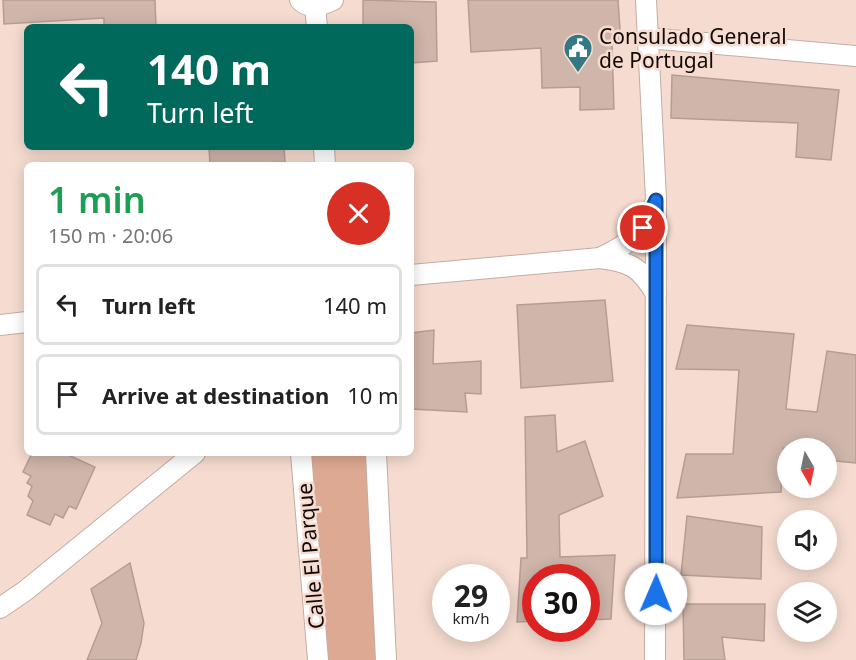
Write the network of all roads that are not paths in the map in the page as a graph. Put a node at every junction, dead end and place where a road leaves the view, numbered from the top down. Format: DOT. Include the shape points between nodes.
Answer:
graph roads {
  1 [pos="646,0"];
  2 [pos="316,2"];
  3 [pos="317,24"];
  4 [pos="647,38"];
  5 [pos="856,56"];
  6 [pos="656,200"];
  7 [pos="600,258"];
  8 [pos="414,275"];
  9 [pos="656,294"];
  10 [pos="24,322"];
  11 [pos="0,325"];
  12 [pos="191,456"];
  13 [pos="301,456"];
  14 [pos="376,456"];
  15 [pos="0,608"];
  16 [pos="318,660"];
  17 [pos="386,660"];
  18 [pos="655,660"];
  1 -- 4 [label="street"];
  2 -- 3 [label="street"];
  4 -- 5 [label="street"];
  4 -- 6 [label="street"];
  6 -- 7 [label="street" via="636,236"];
  6 -- 9 [label="street"];
  7 -- 8 [label="street"];
  7 -- 9 [label="street" via="628,263 647,278"];
  9 -- 18 [label="street"];
  10 -- 11 [label="street"];
  12 -- 15 [label="street"];
  13 -- 16 [label="street, Calle El Parque"];
  14 -- 17 [label="street"];
}
